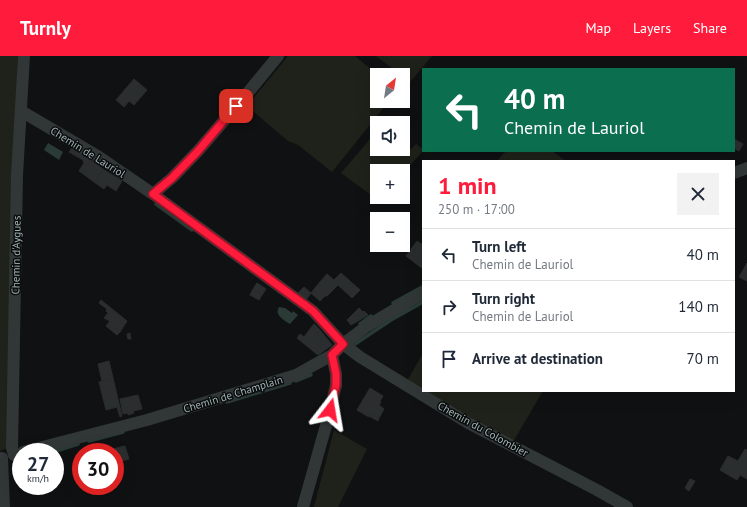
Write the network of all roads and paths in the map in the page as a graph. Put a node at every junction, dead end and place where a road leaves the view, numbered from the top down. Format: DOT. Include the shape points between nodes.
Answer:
graph roads {
  1 [pos="24,56"];
  2 [pos="278,56"];
  3 [pos="21,111"];
  4 [pos="747,168"];
  5 [pos="735,173"];
  6 [pos="153,194"];
  7 [pos="422,294"];
  8 [pos="343,344"];
  9 [pos="332,355"];
  10 [pos="12,443"];
  11 [pos="58,443"];
  12 [pos="12,455"];
  13 [pos="4,507"];
  14 [pos="303,507"];
  15 [pos="627,507"];
  1 -- 3 [label="street, Chemin d'Aygues"];
  2 -- 6 [label="street" via="198,151"];
  3 -- 6 [label="street, Chemin de Lauriol" via="99,157"];
  3 -- 10 [label="street, Chemin d'Aygues" via="16,175"];
  4 -- 5 [label="street"];
  6 -- 8 [label="street, Chemin de Lauriol" via="313,311"];
  7 -- 8 [label="street, Chemin de Champlain" via="367,326"];
  8 -- 9 [label="street, Chemin de Champlain"];
  8 -- 15 [label="street, Chemin du Colombier" via="468,423"];
  9 -- 11 [label="street, Chemin de Champlain" via="296,375 147,420"];
  9 -- 14 [label="street" via="336,385"];
  12 -- 13 [label="street, Chemin d'Aygues"];
}
